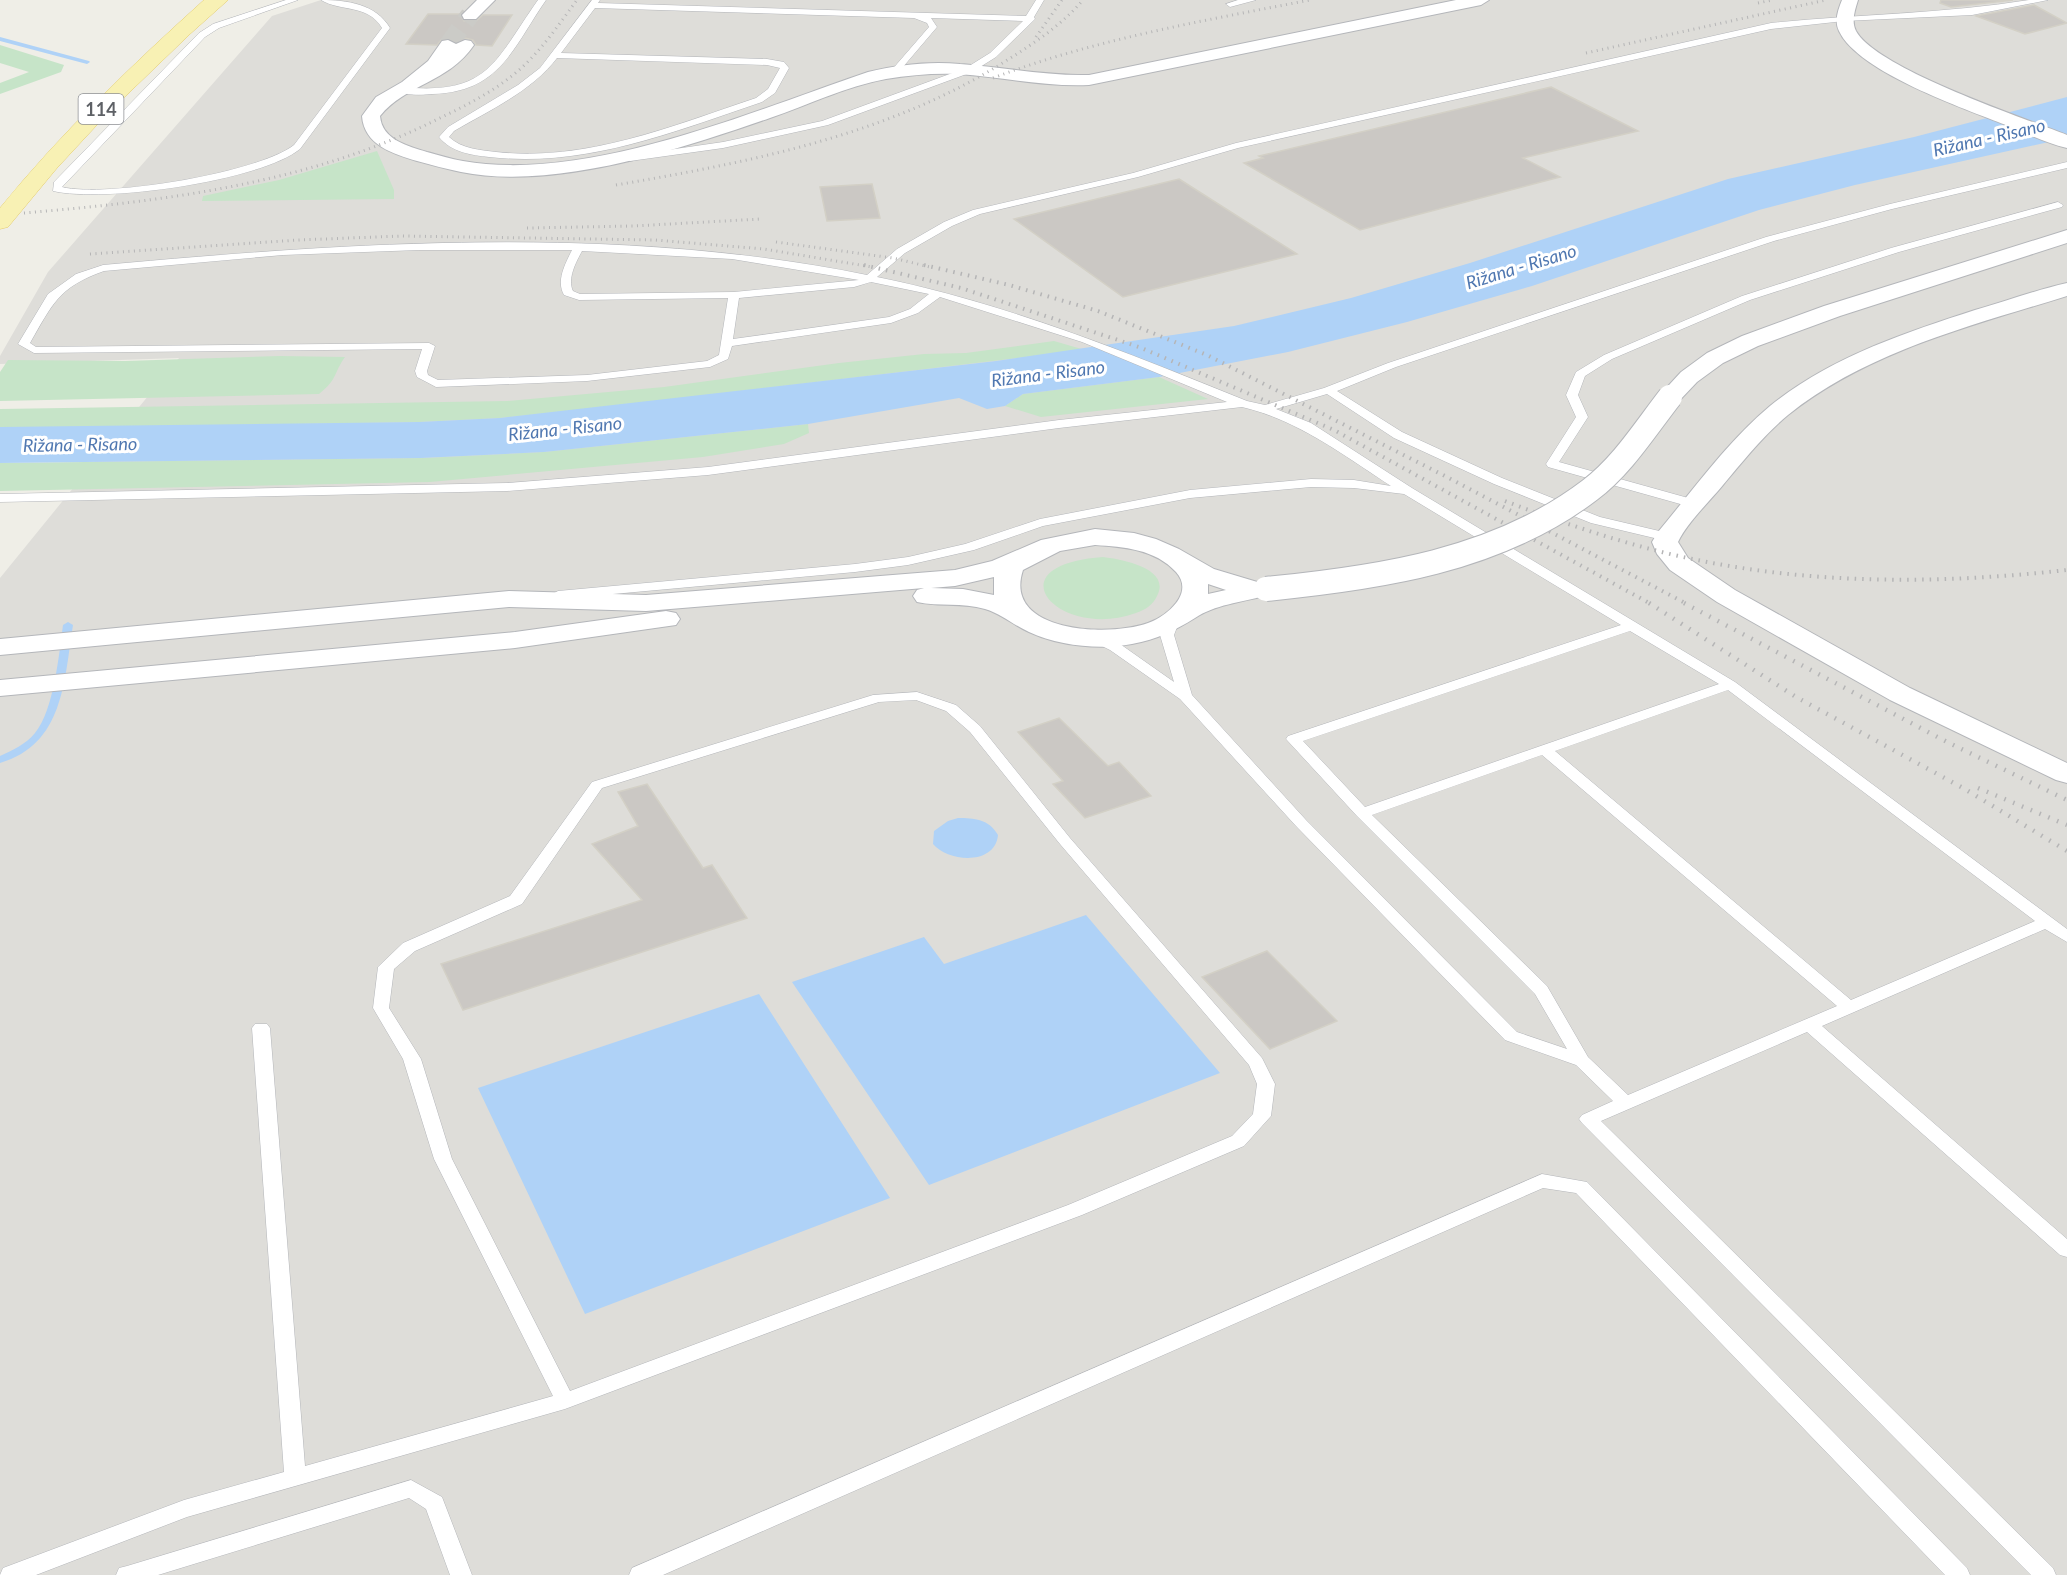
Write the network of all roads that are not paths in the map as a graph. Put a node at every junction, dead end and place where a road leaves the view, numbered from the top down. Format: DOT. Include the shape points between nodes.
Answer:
graph roads {
  1 [pos="294,0"];
  2 [pos="325,0"];
  3 [pos="498,0"];
  4 [pos="542,0"];
  5 [pos="1040,0"];
  6 [pos="1252,0"];
  7 [pos="1481,0"];
  8 [pos="1850,0"];
  9 [pos="2044,0"];
  10 [pos="214,1"];
  11 [pos="594,3"];
  12 [pos="1230,4"];
  13 [pos="487,7"];
  14 [pos="470,15"];
  15 [pos="908,15"];
  16 [pos="1844,18"];
  17 [pos="1031,19"];
  18 [pos="456,45"];
  19 [pos="556,55"];
  20 [pos="969,70"];
  21 [pos="894,72"];
  22 [pos="404,88"];
  23 [pos="2067,142"];
  24 [pos="605,162"];
  25 [pos="2067,165"];
  26 [pos="2058,204"];
  27 [pos="0,222"];
  28 [pos="2067,236"];
  29 [pos="578,248"];
  30 [pos="870,278"];
  31 [pos="2067,289"];
  32 [pos="938,293"];
  33 [pos="734,295"];
  34 [pos="727,342"];
  35 [pos="1328,390"];
  36 [pos="1243,404"];
  37 [pos="1265,409"];
  38 [pos="1408,491"];
  39 [pos="0,498"];
  40 [pos="1695,504"];
  41 [pos="1667,537"];
  42 [pos="1027,555"];
  43 [pos="1183,563"];
  44 [pos="1260,590"];
  45 [pos="509,599"];
  46 [pos="1019,613"];
  47 [pos="1179,617"];
  48 [pos="1631,626"];
  49 [pos="1092,638"];
  50 [pos="4,646"];
  51 [pos="1730,685"];
  52 [pos="1,688"];
  53 [pos="1185,696"];
  54 [pos="1545,750"];
  55 [pos="2067,774"];
  56 [pos="1362,813"];
  57 [pos="2047,922"];
  58 [pos="2067,937"];
  59 [pos="1849,1007"];
  60 [pos="1809,1024"];
  61 [pos="261,1028"];
  62 [pos="1582,1061"];
  63 [pos="1626,1103"];
  64 [pos="2067,1250"];
  65 [pos="565,1401"];
  66 [pos="295,1476"];
  67 [pos="11,1575"];
  68 [pos="127,1575"];
  69 [pos="461,1575"];
  70 [pos="640,1575"];
  71 [pos="1959,1575"];
  72 [pos="2045,1575"];
  1 -- 2 [label="lane" via="202,34 57,189 76,194 109,193 249,169 290,153 386,28 375,14"];
  3 -- 13 [label="street"];
  4 -- 22 [label="lane" via="503,61 475,82 439,93"];
  5 -- 17 [label="lane"];
  6 -- 12 [label="lane"];
  7 -- 20 [label="street" via="1089,80 1050,81"];
  8 -- 16 [label="street"];
  9 -- 16 [label="lane" via="1972,12"];
  10 -- 27 [label="main road, 114" via="120,89"];
  11 -- 15 [label="lane"];
  11 -- 19 [label="lane"];
  13 -- 14 [label="street"];
  15 -- 17 [label="lane"];
  15 -- 21 [label="lane" via="930,21 933,27"];
  16 -- 23 [label="street" via="1853,39 1877,59 1909,77"];
  16 -- 30 [label="lane" via="1762,28 1585,67 1236,146 1135,175 977,212 901,251"];
  17 -- 20 [label="lane" via="993,55"];
  18 -- 22 [label="street"];
  19 -- 19 [label="lane" via="521,87 451,129 444,137 447,141 472,151 504,156 594,151 759,100 770,95 784,69 781,64 767,62"];
  20 -- 21 [label="street"];
  20 -- 24 [label="lane" via="806,128"];
  21 -- 24 [label="street"];
  22 -- 24 [label="street" via="378,105 370,122 379,137 419,156 490,169"];
  25 -- 35 [label="lane" via="1770,239"];
  26 -- 40 [label="lane" via="1746,298 1608,357 1580,374 1572,395 1582,417 1552,464"];
  28 -- 44 [label="street, bridge" via="1832,311 1715,358 1670,397 1592,489 1542,522 1428,564 1340,581"];
  29 -- 30 [label="lane" via="730,256"];
  29 -- 33 [label="lane" via="565,286 573,296"];
  29 -- 34 [label="lane" via="348,248 103,268 80,276 52,296 24,344 34,350 429,346 423,377 447,385 587,378 700,365 724,357"];
  30 -- 32 [label="lane"];
  30 -- 33 [label="lane" via="847,286"];
  31 -- 40 [label="street" via="1924,336 1841,371 1779,410"];
  32 -- 34 [label="lane" via="914,311 891,320"];
  32 -- 36 [label="lane" via="1086,340"];
  33 -- 34 [label="lane"];
  35 -- 37 [label="lane"];
  35 -- 41 [label="lane" via="1398,435 1498,481 1596,520"];
  36 -- 37 [label="lane"];
  36 -- 39 [label="lane" via="1059,424 708,471 507,488"];
  37 -- 38 [label="lane" via="1307,426"];
  38 -- 45 [label="lane" via="1311,483 1190,494 1040,523 969,547 908,561"];
  38 -- 48 [label="lane"];
  40 -- 41 [label="street"];
  41 -- 55 [label="street" via="1667,548 1675,559 1726,596 1900,694"];
  42 -- 43 [label="street" via="1046,545 1095,537 1145,543"];
  42 -- 45 [label="street" via="1001,567 955,578 646,603"];
  42 -- 46 [label="street" via="1011,566 1006,578 1009,602"];
  43 -- 44 [label="street" via="1205,575"];
  43 -- 47 [label="street" via="1193,576 1196,590 1193,601"];
  44 -- 47 [label="street" via="1206,603"];
  45 -- 50 [label="street"];
  46 -- 49 [label="street" via="1050,630"];
  46 -- 52 [label="street" via="976,598 896,597 635,622 515,640"];
  47 -- 49 [label="street" via="1136,635"];
  47 -- 53 [label="lane" via="1167,635"];
  48 -- 51 [label="lane"];
  48 -- 56 [label="lane" via="1293,740"];
  49 -- 53 [label="lane" via="1114,647"];
  51 -- 54 [label="lane"];
  51 -- 57 [label="lane"];
  53 -- 62 [label="lane" via="1300,823 1510,1036"];
  54 -- 56 [label="lane"];
  54 -- 59 [label="lane"];
  56 -- 62 [label="lane" via="1541,990"];
  57 -- 58 [label="lane"];
  57 -- 59 [label="lane"];
  59 -- 60 [label="lane"];
  60 -- 63 [label="lane"];
  60 -- 64 [label="lane"];
  61 -- 66 [label="lane"];
  62 -- 63 [label="lane"];
  63 -- 72 [label="lane" via="1588,1119"];
  65 -- 65 [label="lane" via="1075,1210 1238,1141 1262,1116 1266,1084 1256,1062 1065,842 975,729 951,708 917,696 878,698 597,785 516,900 409,947 386,967 381,1008 412,1059 443,1159"];
  65 -- 66 [label="lane"];
  66 -- 67 [label="lane" via="184,1509"];
  68 -- 69 [label="lane" via="411,1489 435,1503"];
  70 -- 71 [label="lane" via="1542,1181 1581,1187"];
}
